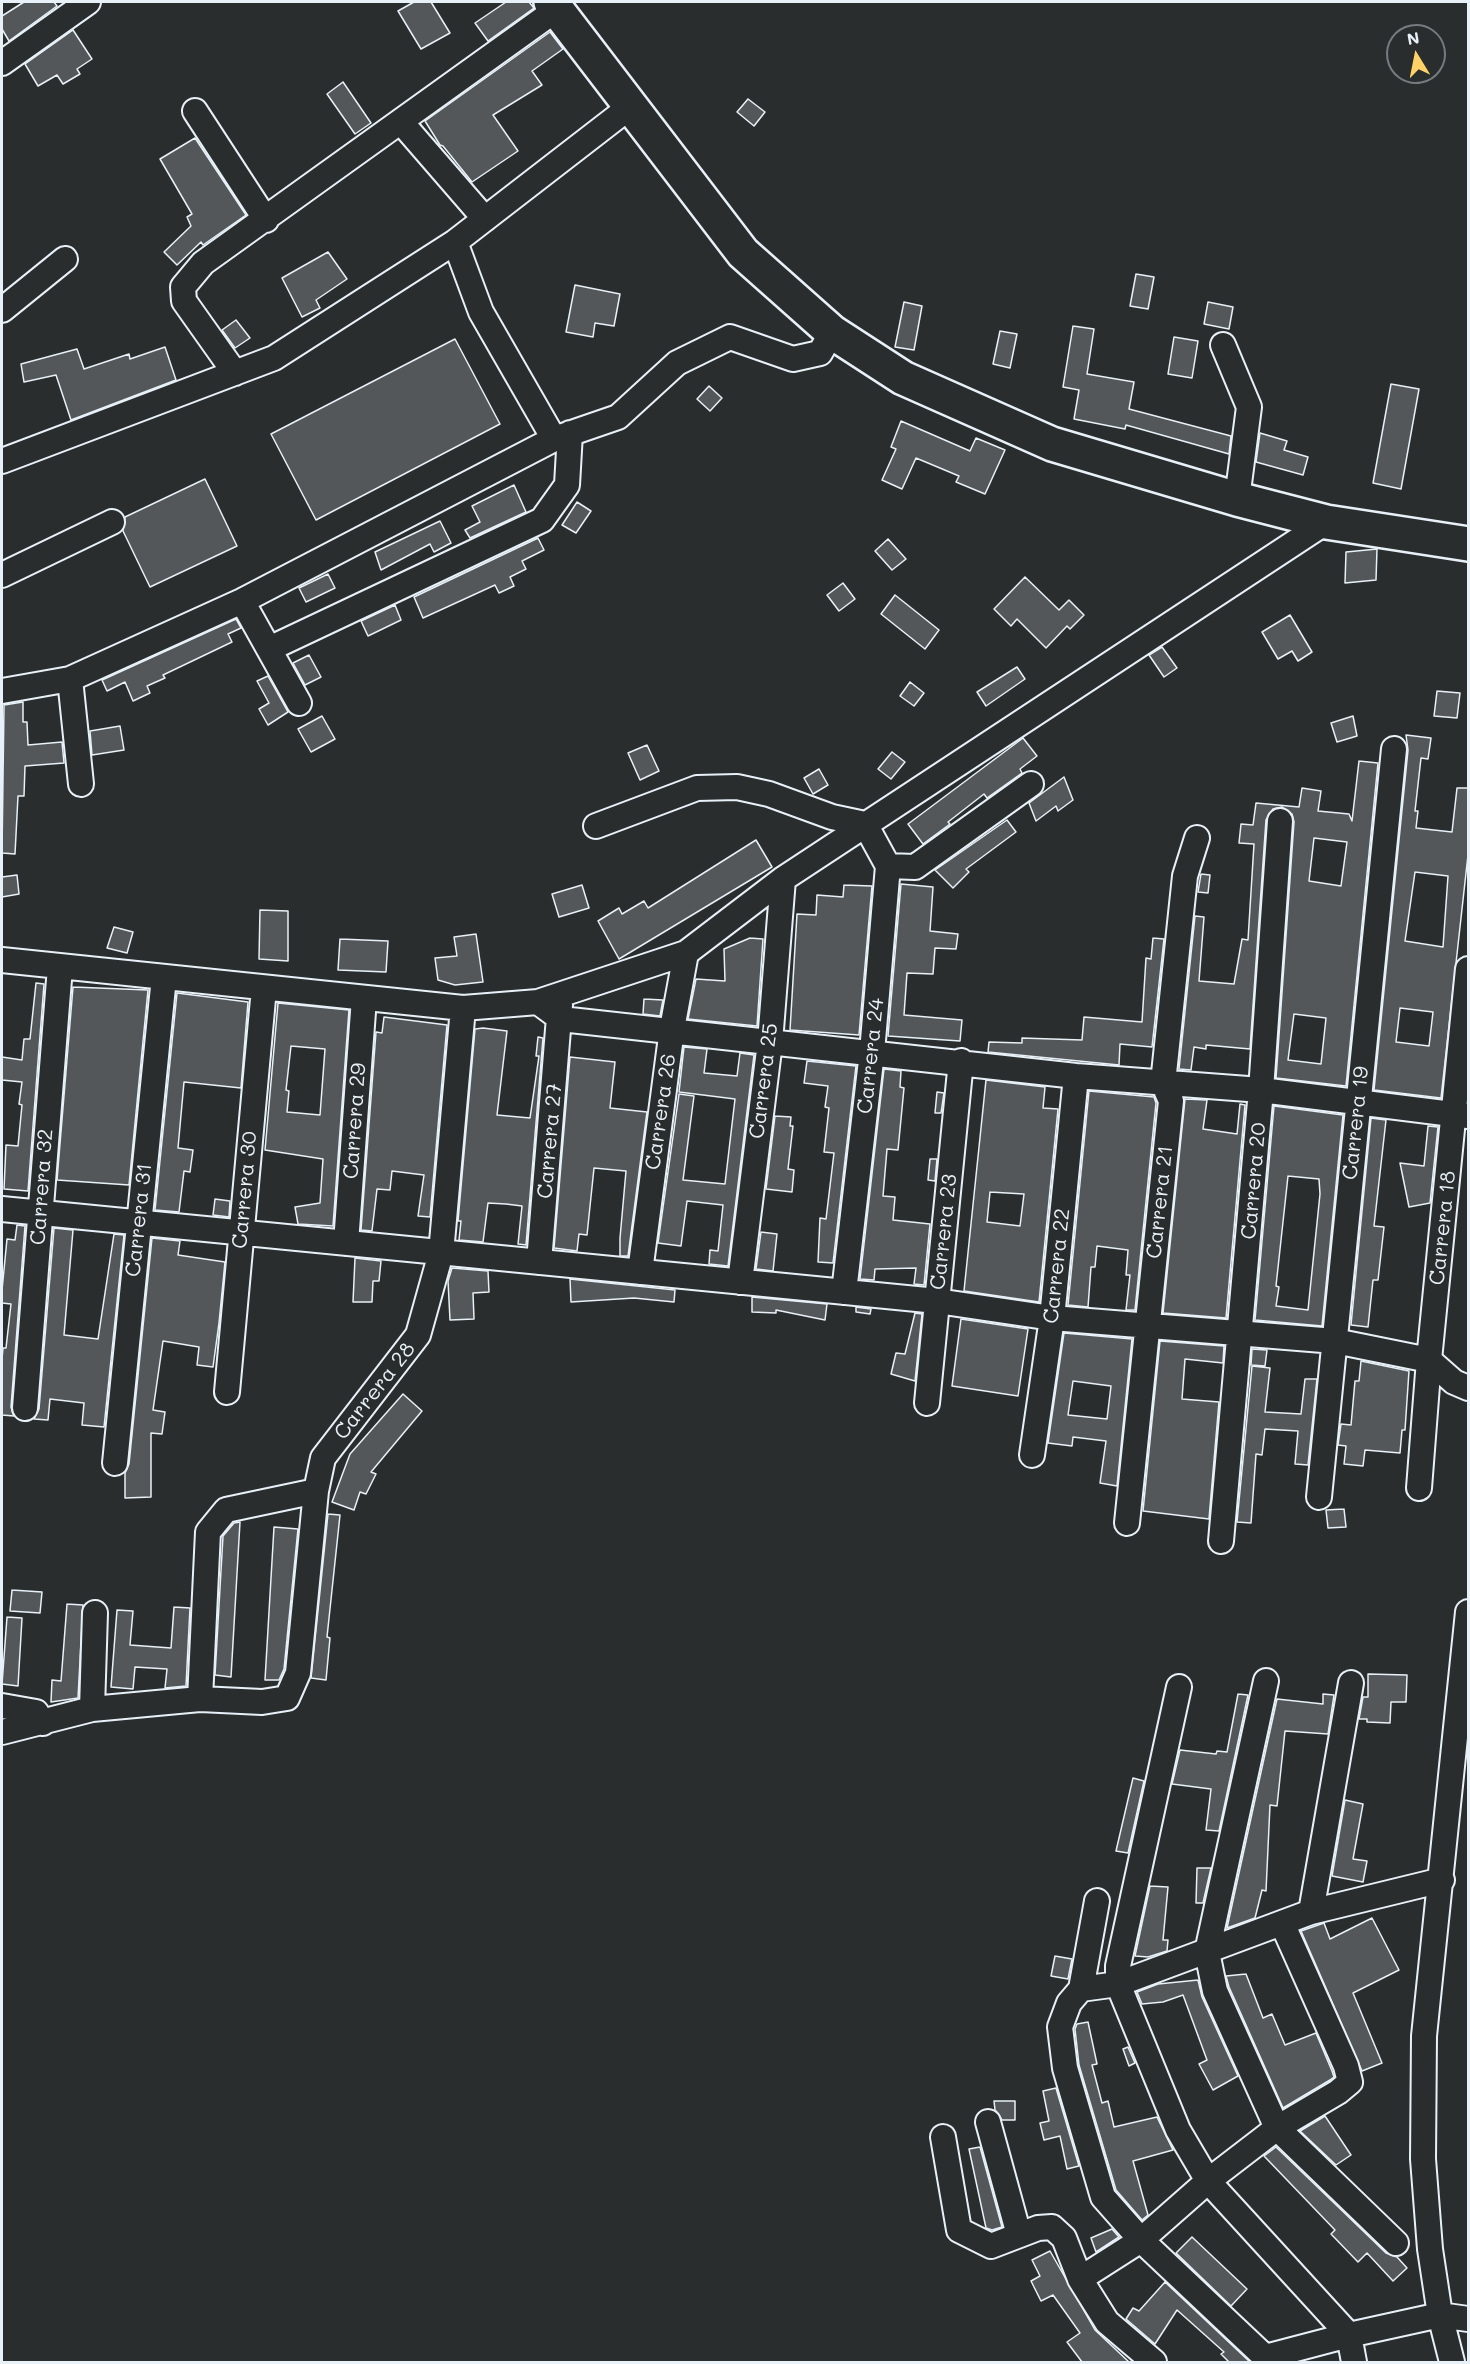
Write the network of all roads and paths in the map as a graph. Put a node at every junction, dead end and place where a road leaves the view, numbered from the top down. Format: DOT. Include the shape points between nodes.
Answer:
graph roads {
  1 [pos="88,2"];
  2 [pos="554,5"];
  3 [pos="4,57"];
  4 [pos="631,106"];
  5 [pos="195,111"];
  6 [pos="400,122"];
  7 [pos="484,219"];
  8 [pos="266,220"];
  9 [pos="455,242"];
  10 [pos="65,259"];
  11 [pos="2,310"];
  12 [pos="832,332"];
  13 [pos="1223,345"];
  14 [pos="235,373"];
  15 [pos="562,436"];
  16 [pos="2,461"];
  17 [pos="1237,499"];
  18 [pos="112,522"];
  19 [pos="1326,522"];
  20 [pos="1468,544"];
  21 [pos="2,574"];
  22 [pos="242,601"];
  23 [pos="269,649"];
  24 [pos="70,679"];
  25 [pos="2,691"];
  26 [pos="300,703"];
  27 [pos="1394,749"];
  28 [pos="81,784"];
  29 [pos="1031,784"];
  30 [pos="1280,821"];
  31 [pos="865,824"];
  32 [pos="596,826"];
  33 [pos="1197,838"];
  34 [pos="888,866"];
  35 [pos="783,879"];
  36 [pos="687,953"];
  37 [pos="2,960"];
  38 [pos="60,967"];
  39 [pos="1468,969"];
  40 [pos="164,977"];
  41 [pos="264,988"];
  42 [pos="563,994"];
  43 [pos="364,998"];
  44 [pos="538,1002"];
  45 [pos="463,1008"];
  46 [pos="561,1019"];
  47 [pos="672,1029"];
  48 [pos="770,1042"];
  49 [pos="872,1052"];
  50 [pos="961,1061"];
  51 [pos="1076,1076"];
  52 [pos="1163,1083"];
  53 [pos="1261,1090"];
  54 [pos="1358,1103"];
  55 [pos="1462,1115"];
  56 [pos="2,1209"];
  57 [pos="40,1213"];
  58 [pos="139,1223"];
  59 [pos="240,1233"];
  60 [pos="346,1243"];
  61 [pos="441,1252"];
  62 [pos="539,1262"];
  63 [pos="640,1272"];
  64 [pos="740,1282"];
  65 [pos="844,1292"];
  66 [pos="937,1301"];
  67 [pos="1052,1318"];
  68 [pos="1148,1324"];
  69 [pos="1241,1332"];
  70 [pos="1335,1341"];
  71 [pos="1429,1360"];
  72 [pos="1468,1388"];
  73 [pos="227,1392"];
  74 [pos="927,1403"];
  75 [pos="25,1407"];
  76 [pos="1032,1455"];
  77 [pos="115,1462"];
  78 [pos="1419,1488"];
  79 [pos="316,1491"];
  80 [pos="1319,1497"];
  81 [pos="1127,1523"];
  82 [pos="1221,1540"];
  83 [pos="1468,1612"];
  84 [pos="95,1613"];
  85 [pos="1266,1681"];
  86 [pos="1351,1683"];
  87 [pos="1179,1687"];
  88 [pos="200,1699"];
  89 [pos="2,1706"];
  90 [pos="92,1709"];
  91 [pos="43,1723"];
  92 [pos="2,1732"];
  93 [pos="1442,1880"];
  94 [pos="1097,1901"];
  95 [pos="1311,1912"];
  96 [pos="1282,1923"];
  97 [pos="1207,1952"];
  98 [pos="1118,1984"];
  99 [pos="1081,1989"];
  100 [pos="988,2122"];
  101 [pos="1277,2128"];
  102 [pos="943,2137"];
  103 [pos="1208,2181"];
  104 [pos="1018,2235"];
  105 [pos="1141,2240"];
  106 [pos="1396,2243"];
  107 [pos="1080,2279"];
  108 [pos="1440,2315"];
  109 [pos="1468,2319"];
  110 [pos="1349,2335"];
  111 [pos="1154,2362"];
  112 [pos="1354,2362"];
  113 [pos="1452,2362"];
  1 -- 3 [label="street"];
  2 -- 4 [label="main road"];
  2 -- 6 [label="street"];
  4 -- 7 [label="street"];
  4 -- 12 [label="main road" via="742,253"];
  5 -- 8 [label="street"];
  6 -- 7 [label="street"];
  6 -- 8 [label="street"];
  7 -- 9 [label="street"];
  8 -- 14 [label="street" via="203,263 183,287 184,302"];
  9 -- 14 [label="street" via="274,358"];
  9 -- 15 [label="street" via="481,312"];
  10 -- 11 [label="street"];
  12 -- 15 [label="street" via="820,353 793,359 730,337 677,363 618,417"];
  12 -- 17 [label="main road" via="903,378 1052,444"];
  13 -- 17 [label="street" via="1249,407"];
  14 -- 16 [label="street"];
  15 -- 22 [label="street"];
  15 -- 23 [label="street" via="567,485 542,520"];
  17 -- 19 [label="main road"];
  18 -- 21 [label="street"];
  19 -- 20 [label="main road"];
  19 -- 31 [label="street"];
  22 -- 23 [label="street"];
  22 -- 24 [label="street"];
  23 -- 26 [label="street"];
  24 -- 25 [label="street"];
  24 -- 28 [label="street"];
  27 -- 54 [label="street, Carrera 19"];
  29 -- 34 [label="street" via="915,867"];
  30 -- 53 [label="street, Carrera 20"];
  31 -- 32 [label="street" via="737,787 697,788"];
  31 -- 34 [label="street"];
  31 -- 35 [label="street"];
  33 -- 52 [label="street, Carrera 21" via="1185,882"];
  34 -- 49 [label="street, Carrera 24"];
  35 -- 36 [label="street"];
  35 -- 48 [label="street, Carrera 25"];
  36 -- 42 [label="street"];
  36 -- 47 [label="street, Carrera 26"];
  37 -- 38 [label="street"];
  38 -- 40 [label="street"];
  38 -- 57 [label="street, Carrera 32"];
  39 -- 55 [label="street, Carrera 18"];
  40 -- 41 [label="street"];
  40 -- 58 [label="street, Carrera 31"];
  41 -- 43 [label="street"];
  41 -- 59 [label="street, Carrera 30"];
  42 -- 44 [label="street"];
  42 -- 46 [label="street, Carrera 27"];
  43 -- 45 [label="street"];
  43 -- 60 [label="street, Carrera 29"];
  44 -- 45 [label="street"];
  44 -- 46 [label="street"];
  45 -- 61 [label="street, Carrera 28"];
  46 -- 47 [label="street"];
  46 -- 62 [label="street, Carrera 27"];
  47 -- 48 [label="street"];
  47 -- 63 [label="street, Carrera 26"];
  48 -- 49 [label="street"];
  48 -- 64 [label="street, Carrera 25"];
  49 -- 50 [label="street"];
  49 -- 65 [label="street, Carrera 24"];
  50 -- 51 [label="street"];
  50 -- 66 [label="street, Carrera 23"];
  51 -- 52 [label="street"];
  51 -- 67 [label="street, Carrera 22"];
  52 -- 53 [label="street"];
  52 -- 68 [label="street, Carrera 21" via="1171,1101"];
  53 -- 54 [label="street"];
  53 -- 69 [label="street, Carrera 20"];
  54 -- 55 [label="street"];
  54 -- 70 [label="street, Carrera 19"];
  55 -- 71 [label="street, Carrera 18"];
  56 -- 57 [label="street"];
  57 -- 58 [label="street"];
  57 -- 75 [label="street, Carrera 32"];
  58 -- 59 [label="street"];
  58 -- 77 [label="street, Carrera 31"];
  59 -- 60 [label="street"];
  59 -- 73 [label="street, Carrera 30"];
  60 -- 61 [label="street"];
  61 -- 62 [label="street"];
  61 -- 79 [label="street, Carrera 28" via="418,1335 323,1458"];
  62 -- 63 [label="street"];
  63 -- 64 [label="street"];
  64 -- 65 [label="street"];
  65 -- 66 [label="street"];
  66 -- 67 [label="street"];
  66 -- 74 [label="street, Carrera 23"];
  67 -- 68 [label="street"];
  67 -- 76 [label="street, Carrera 22"];
  68 -- 69 [label="street"];
  68 -- 81 [label="street, Carrera 21"];
  69 -- 70 [label="street"];
  69 -- 82 [label="street, Carrera 20"];
  70 -- 71 [label="street"];
  70 -- 80 [label="street, Carrera 19"];
  71 -- 72 [label="street" via="1454,1382"];
  71 -- 78 [label="street, Carrera 18"];
  79 -- 88 [label="street" via="226,1510 208,1532"];
  79 -- 88 [label="street, Carrera 28" via="298,1673 287,1698 262,1702"];
  83 -- 93 [label="street"];
  84 -- 90 [label="street"];
  85 -- 97 [label="street"];
  86 -- 95 [label="street"];
  87 -- 98 [label="street" via="1118,1966"];
  88 -- 90 [label="street"];
  89 -- 91 [label="street" via="36,1712"];
  90 -- 91 [label="street"];
  91 -- 92 [label="street"];
  93 -- 95 [label="street"];
  93 -- 108 [label="street" via="1424,2036 1423,2159"];
  94 -- 99 [label="street"];
  95 -- 96 [label="street"];
  96 -- 97 [label="street"];
  96 -- 101 [label="street" via="1350,2082"];
  97 -- 98 [label="street"];
  97 -- 101 [label="street" via="1215,1991"];
  98 -- 99 [label="street"];
  98 -- 103 [label="street" via="1178,2130"];
  99 -- 105 [label="street" via="1060,2027 1065,2068 1103,2197"];
  100 -- 104 [label="street"];
  101 -- 103 [label="street"];
  101 -- 106 [label="street"];
  102 -- 104 [label="street" via="959,2230 991,2246"];
  103 -- 105 [label="street"];
  103 -- 110 [label="street"];
  104 -- 107 [label="street" via="1052,2227 1064,2238"];
  105 -- 107 [label="street"];
  105 -- 110 [label="street" via="1265,2357"];
  107 -- 111 [label="street" via="1107,2322"];
  108 -- 109 [label="street"];
  108 -- 110 [label="street"];
  108 -- 113 [label="street"];
  110 -- 112 [label="street"];
}
